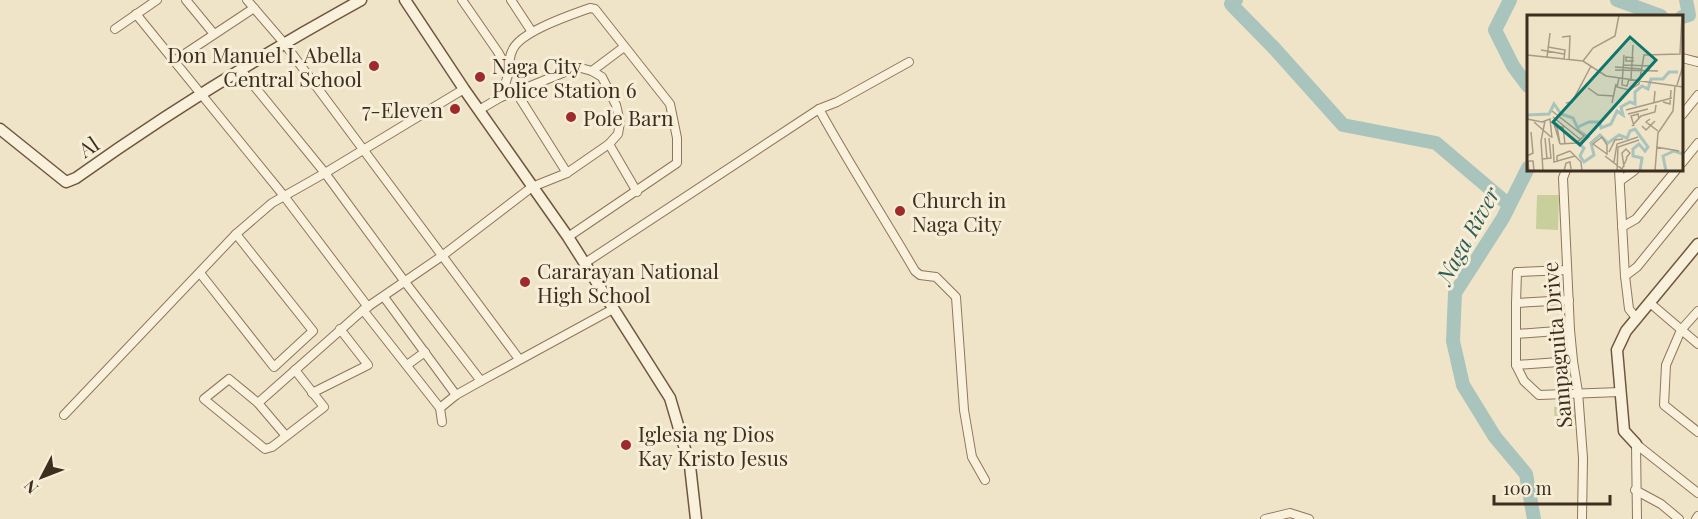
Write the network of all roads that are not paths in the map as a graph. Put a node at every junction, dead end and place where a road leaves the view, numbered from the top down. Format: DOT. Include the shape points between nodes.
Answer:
graph roads {
  1 [pos="158,0"];
  2 [pos="186,0"];
  3 [pos="247,0"];
  4 [pos="361,0"];
  5 [pos="405,0"];
  6 [pos="462,0"];
  7 [pos="511,0"];
  8 [pos="254,8"];
  9 [pos="136,14"];
  10 [pos="115,29"];
  11 [pos="532,32"];
  12 [pos="214,34"];
  13 [pos="284,43"];
  14 [pos="624,47"];
  15 [pos="174,60"];
  16 [pos="1683,60"];
  17 [pos="909,62"];
  18 [pos="1698,62"];
  19 [pos="241,70"];
  20 [pos="592,71"];
  21 [pos="509,72"];
  22 [pos="464,89"];
  23 [pos="516,93"];
  24 [pos="201,94"];
  25 [pos="1698,95"];
  26 [pos="501,97"];
  27 [pos="819,109"];
  28 [pos="479,110"];
  29 [pos="1683,114"];
  30 [pos="0,129"];
  31 [pos="1698,143"];
  32 [pos="609,144"];
  33 [pos="363,149"];
  34 [pos="1683,162"];
  35 [pos="1566,171"];
  36 [pos="1618,171"];
  37 [pos="1634,171"];
  38 [pos="1675,171"];
  39 [pos="325,173"];
  40 [pos="567,173"];
  41 [pos="1620,181"];
  42 [pos="532,187"];
  43 [pos="637,192"];
  44 [pos="1698,192"];
  45 [pos="284,196"];
  46 [pos="1622,227"];
  47 [pos="236,234"];
  48 [pos="567,237"];
  49 [pos="1698,244"];
  50 [pos="442,256"];
  51 [pos="585,263"];
  52 [pos="1567,270"];
  53 [pos="200,273"];
  54 [pos="1625,276"];
  55 [pos="405,282"];
  56 [pos="384,297"];
  57 [pos="1569,300"];
  58 [pos="1516,303"];
  59 [pos="1650,303"];
  60 [pos="366,309"];
  61 [pos="613,309"];
  62 [pos="1698,311"];
  63 [pos="1637,319"];
  64 [pos="340,329"];
  65 [pos="1570,330"];
  66 [pos="1681,330"];
  67 [pos="1516,334"];
  68 [pos="1698,344"];
  69 [pos="424,352"];
  70 [pos="519,360"];
  71 [pos="1573,361"];
  72 [pos="407,365"];
  73 [pos="1516,365"];
  74 [pos="295,370"];
  75 [pos="481,381"];
  76 [pos="1578,392"];
  77 [pos="1620,392"];
  78 [pos="312,393"];
  79 [pos="456,395"];
  80 [pos="258,403"];
  81 [pos="440,408"];
  82 [pos="64,415"];
  83 [pos="442,422"];
  84 [pos="1698,432"];
  85 [pos="286,436"];
  86 [pos="1636,444"];
  87 [pos="984,480"];
  88 [pos="1635,490"];
  89 [pos="1698,493"];
  90 [pos="696,519"];
  91 [pos="1265,519"];
  92 [pos="1309,519"];
  93 [pos="1582,519"];
  94 [pos="1637,519"];
  95 [pos="1679,519"];
  1 -- 9 [label="street"];
  2 -- 12 [label="street"];
  3 -- 8 [label="street"];
  4 -- 13 [label="street"];
  5 -- 22 [label="street"];
  6 -- 21 [label="street"];
  7 -- 11 [label="street"];
  8 -- 12 [label="street"];
  8 -- 13 [label="street"];
  9 -- 10 [label="street"];
  9 -- 15 [label="street"];
  11 -- 14 [label="street" via="590,8 595,9"];
  11 -- 21 [label="street" via="512,50"];
  12 -- 15 [label="street"];
  13 -- 19 [label="street"];
  13 -- 33 [label="street"];
  14 -- 20 [label="street"];
  14 -- 43 [label="street" via="670,104 677,138 677,164"];
  15 -- 24 [label="street"];
  16 -- 18 [label="street"];
  17 -- 27 [label="street"];
  19 -- 24 [label="street"];
  19 -- 39 [label="street"];
  20 -- 23 [label="street" via="577,67"];
  20 -- 32 [label="street" via="602,77 620,122 618,134"];
  21 -- 26 [label="street"];
  22 -- 28 [label="street"];
  22 -- 33 [label="street"];
  23 -- 26 [label="street"];
  23 -- 40 [label="street"];
  24 -- 30 [label="street, Al" via="66,182"];
  24 -- 45 [label="street"];
  25 -- 29 [label="street"];
  26 -- 28 [label="street"];
  27 -- 51 [label="street"];
  27 -- 87 [label="street" via="915,270 936,278 956,297 964,410 972,458"];
  28 -- 42 [label="street"];
  31 -- 34 [label="street"];
  32 -- 40 [label="street"];
  32 -- 43 [label="street"];
  33 -- 39 [label="street"];
  33 -- 50 [label="street"];
  35 -- 52 [label="street, Sampaguita Drive"];
  36 -- 41 [label="street"];
  37 -- 41 [label="street"];
  38 -- 46 [label="street" via="1636,219"];
  39 -- 45 [label="street"];
  39 -- 55 [label="street"];
  40 -- 42 [label="street"];
  41 -- 46 [label="street"];
  42 -- 48 [label="street"];
  42 -- 50 [label="street"];
  43 -- 48 [label="street"];
  44 -- 54 [label="street" via="1638,267"];
  45 -- 47 [label="street"];
  45 -- 60 [label="street"];
  46 -- 54 [label="street"];
  47 -- 53 [label="street"];
  47 -- 53 [label="street" via="313,331 274,367"];
  48 -- 51 [label="street"];
  49 -- 59 [label="street"];
  50 -- 55 [label="street"];
  50 -- 70 [label="street"];
  51 -- 61 [label="street"];
  52 -- 57 [label="street, Sampaguita Drive"];
  52 -- 58 [label="street" via="1517,272"];
  53 -- 82 [label="street"];
  54 -- 63 [label="street" via="1629,309"];
  55 -- 56 [label="street"];
  55 -- 75 [label="street"];
  56 -- 60 [label="street"];
  56 -- 69 [label="street"];
  57 -- 58 [label="street"];
  57 -- 65 [label="street, Sampaguita Drive"];
  58 -- 67 [label="street"];
  59 -- 63 [label="street"];
  59 -- 66 [label="street"];
  60 -- 64 [label="street"];
  60 -- 72 [label="street"];
  61 -- 70 [label="street"];
  61 -- 90 [label="street" via="670,398 690,466"];
  62 -- 66 [label="street"];
  63 -- 77 [label="street" via="1617,350"];
  64 -- 74 [label="street"];
  64 -- 78 [label="street" via="368,365"];
  65 -- 67 [label="street"];
  65 -- 71 [label="street, Sampaguita Drive"];
  66 -- 68 [label="street"];
  66 -- 84 [label="street" via="1666,365 1664,405"];
  67 -- 73 [label="street"];
  69 -- 72 [label="street"];
  69 -- 79 [label="street"];
  70 -- 75 [label="street"];
  71 -- 73 [label="street"];
  71 -- 76 [label="street, Sampaguita Drive"];
  72 -- 81 [label="street"];
  73 -- 76 [label="street" via="1524,381 1539,394"];
  74 -- 78 [label="street"];
  74 -- 80 [label="street"];
  75 -- 79 [label="street"];
  76 -- 77 [label="street"];
  76 -- 93 [label="street, Sampaguita Drive"];
  77 -- 86 [label="street" via="1624,430"];
  78 -- 85 [label="street" via="324,407"];
  79 -- 81 [label="street"];
  80 -- 85 [label="street"];
  80 -- 85 [label="street" via="229,379 204,399 265,449"];
  81 -- 83 [label="street"];
  86 -- 88 [label="street"];
  86 -- 89 [label="street"];
  88 -- 94 [label="street"];
  88 -- 95 [label="street"];
  91 -- 92 [label="street" via="1290,513"];
}
